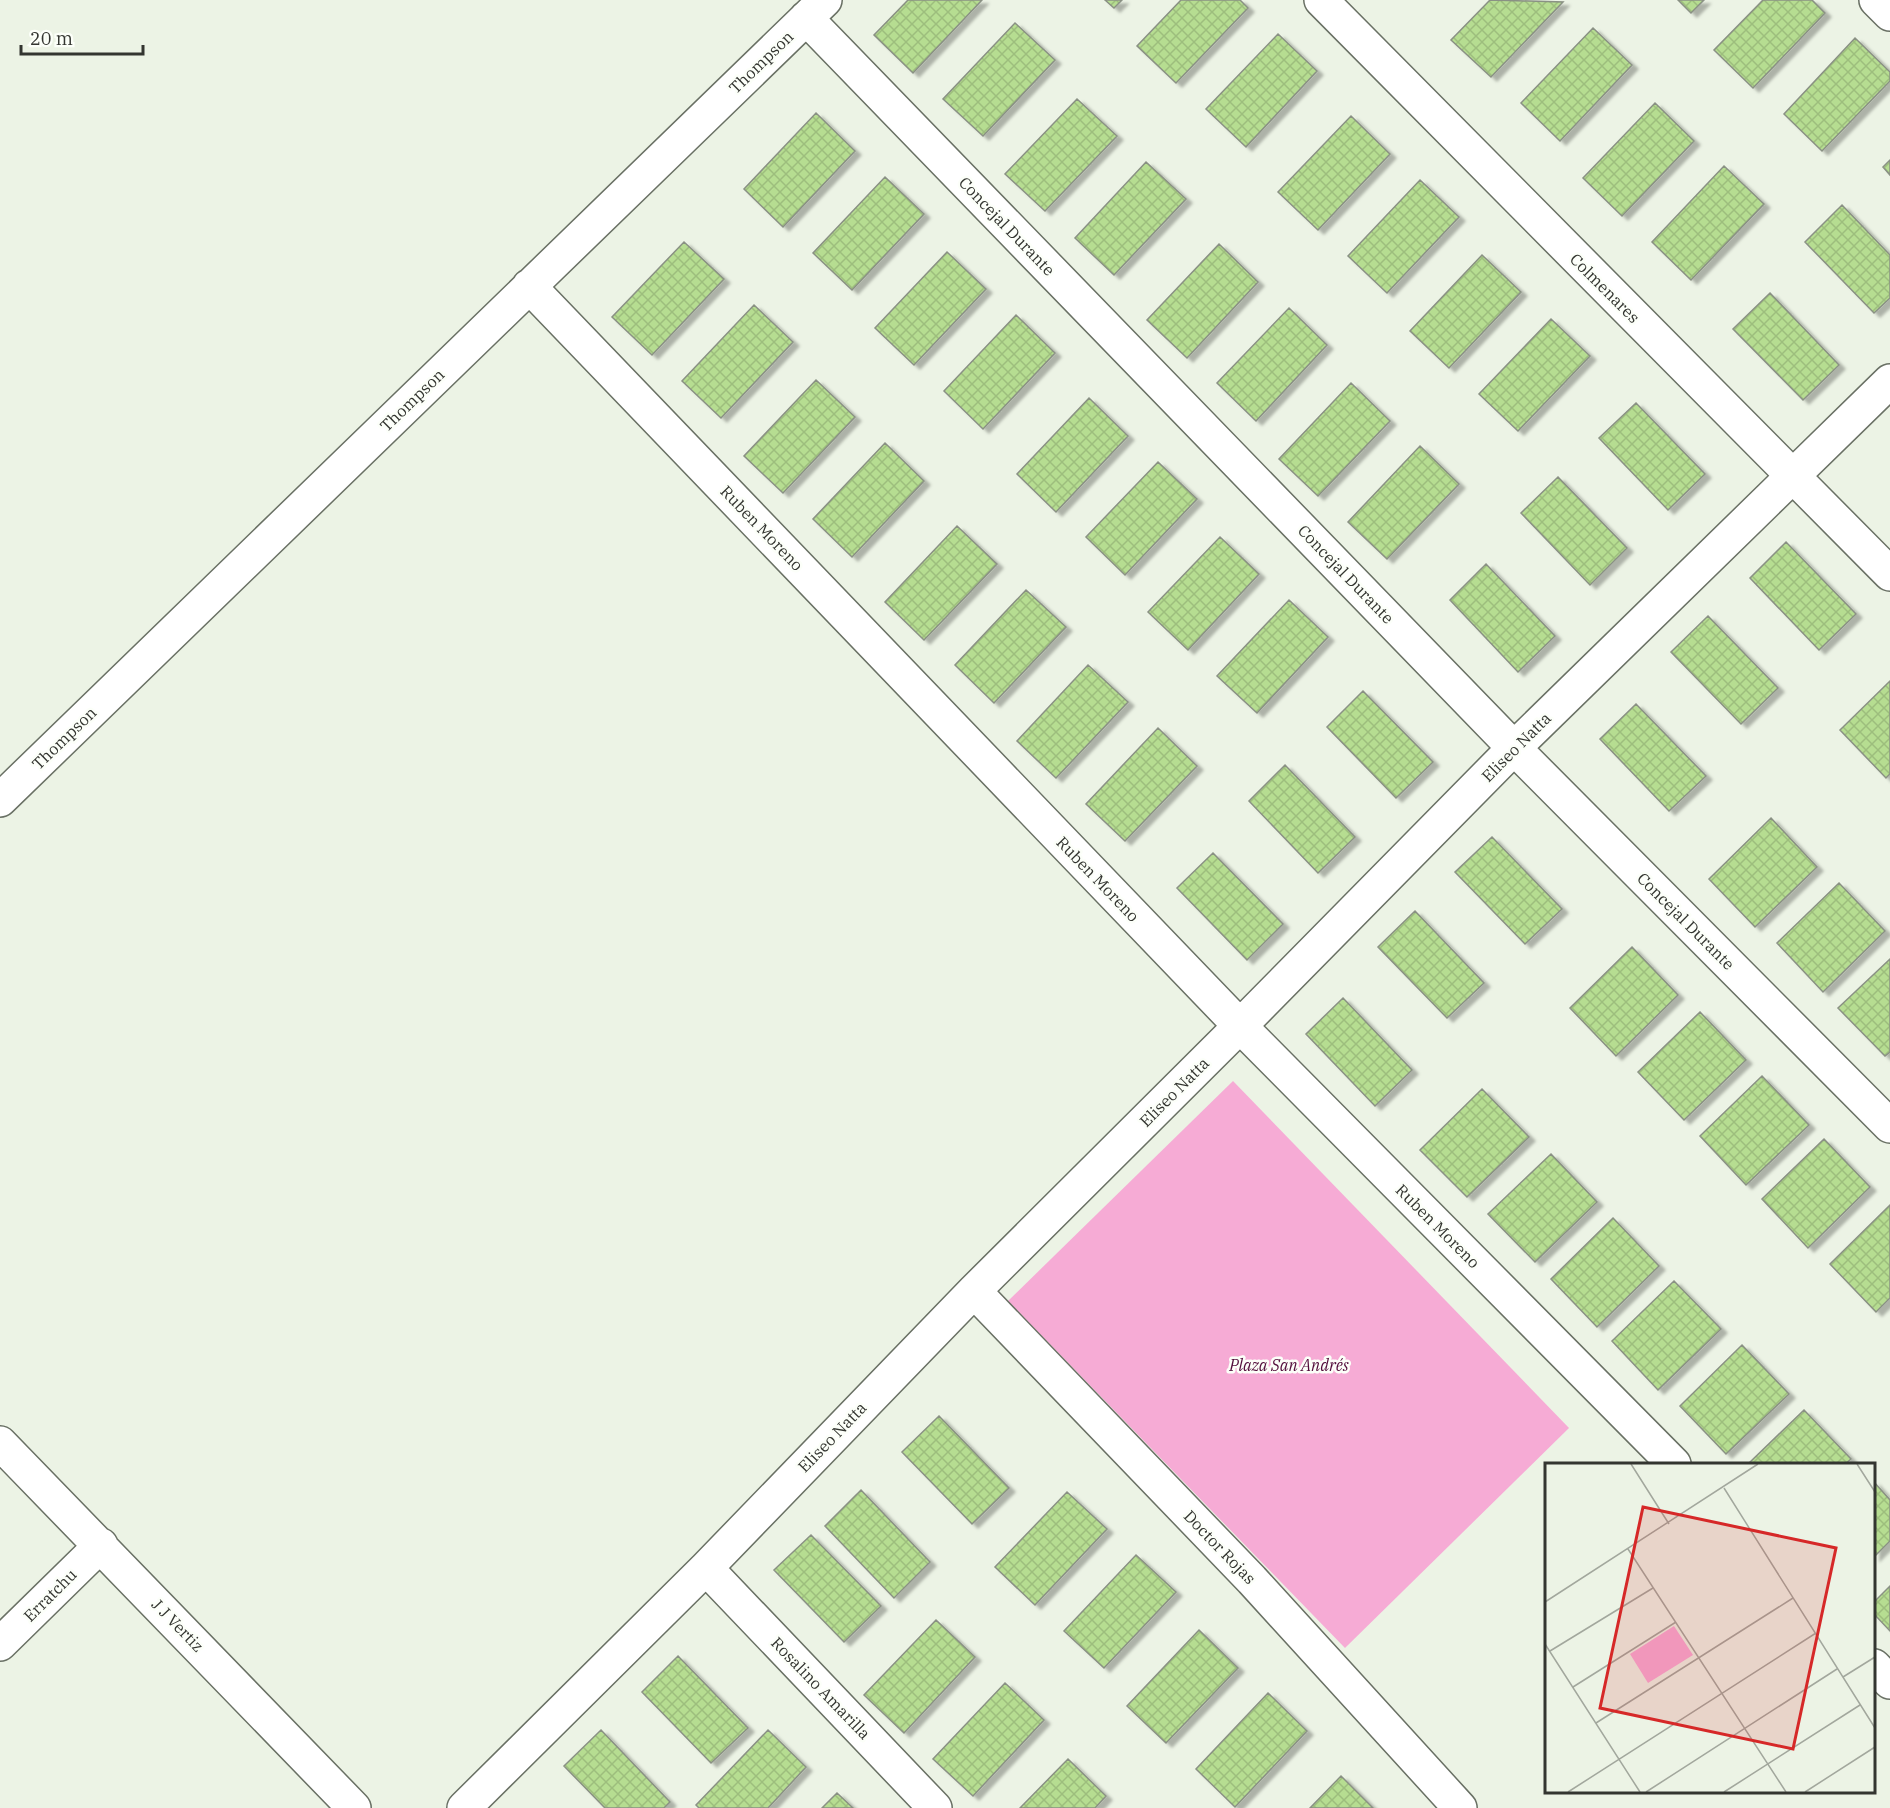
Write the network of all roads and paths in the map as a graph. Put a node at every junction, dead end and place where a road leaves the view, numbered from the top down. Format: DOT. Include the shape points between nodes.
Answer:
graph roads {
  1 [pos="1321,0"];
  2 [pos="1876,0"];
  3 [pos="816,9"];
  4 [pos="1890,14"];
  5 [pos="529,286"];
  6 [pos="1890,381"];
  7 [pos="1793,478"];
  8 [pos="1890,574"];
  9 [pos="1514,748"];
  10 [pos="0,800"];
  11 [pos="1240,1026"];
  12 [pos="1890,1126"];
  13 [pos="974,1291"];
  14 [pos="0,1443"];
  15 [pos="1673,1463"];
  16 [pos="101,1545"];
  17 [pos="706,1568"];
  18 [pos="0,1644"];
  19 [pos="1875,1667"];
  20 [pos="1890,1682"];
  21 [pos="354,1808"];
  22 [pos="464,1808"];
  23 [pos="935,1808"];
  24 [pos="1460,1808"];
  1 -- 7 [label="street, Colmenares"];
  2 -- 4 [label="street"];
  3 -- 5 [label="street, Thompson"];
  3 -- 9 [label="street, Concejal Durante"];
  5 -- 10 [label="street, Thompson"];
  5 -- 11 [label="street, Ruben Moreno"];
  6 -- 7 [label="street, Eliseo Natta"];
  7 -- 8 [label="street, Colmenares"];
  7 -- 9 [label="street, Eliseo Natta"];
  9 -- 11 [label="street, Eliseo Natta"];
  9 -- 12 [label="street, Concejal Durante"];
  11 -- 13 [label="street, Eliseo Natta"];
  11 -- 15 [label="street, Ruben Moreno"];
  13 -- 17 [label="street, Eliseo Natta"];
  13 -- 24 [label="street, Doctor Rojas" via="1252,1580"];
  14 -- 16 [label="street, J J Vertiz"];
  16 -- 18 [label="street, Erratchu"];
  16 -- 21 [label="street, J J Vertiz"];
  17 -- 22 [label="street, Eliseo Natta"];
  17 -- 23 [label="street, Rosalino Amarilla"];
  19 -- 20 [label="street"];
}
